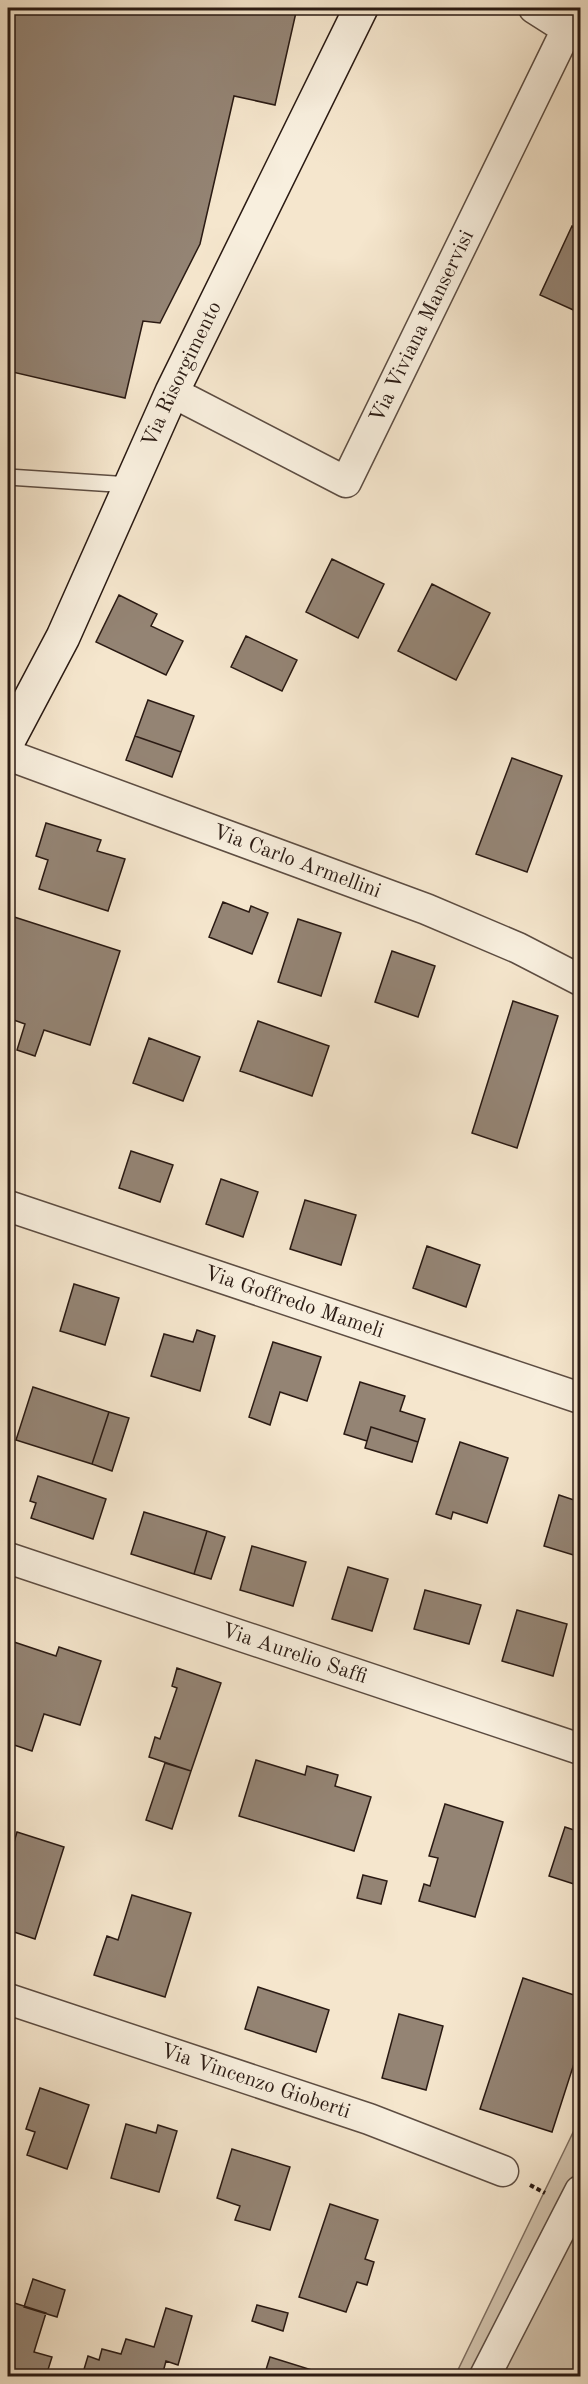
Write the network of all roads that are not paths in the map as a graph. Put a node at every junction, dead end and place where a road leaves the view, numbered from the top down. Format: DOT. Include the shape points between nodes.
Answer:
graph roads {
  1 [pos="362,8"];
  2 [pos="534,8"];
  3 [pos="172,392"];
  4 [pos="8,477"];
  5 [pos="130,485"];
  6 [pos="8,741"];
  7 [pos="8,755"];
  8 [pos="580,980"];
  9 [pos="8,1206"];
  10 [pos="580,1398"];
  11 [pos="8,1558"];
  12 [pos="580,1749"];
  13 [pos="8,1999"];
  14 [pos="503,2171"];
  15 [pos="576,2199"];
  16 [pos="485,2376"];
  1 -- 3 [label="street, Via Risorgimento"];
  2 -- 3 [label="street, Via Viviana Manservisi" via="567,28 346,482"];
  3 -- 5 [label="street, Via Risorgimento"];
  4 -- 5 [label="lane"];
  5 -- 6 [label="street, Via Risorgimento" via="63,637"];
  7 -- 8 [label="street, Via Carlo Armellini" via="426,909 518,948"];
  9 -- 10 [label="street, Via Goffredo Mameli"];
  11 -- 12 [label="street, Via Aurelio Saffi"];
  13 -- 14 [label="street, Via Vincenzo Gioberti" via="369,2119"];
  15 -- 16 [label="street"];
}
